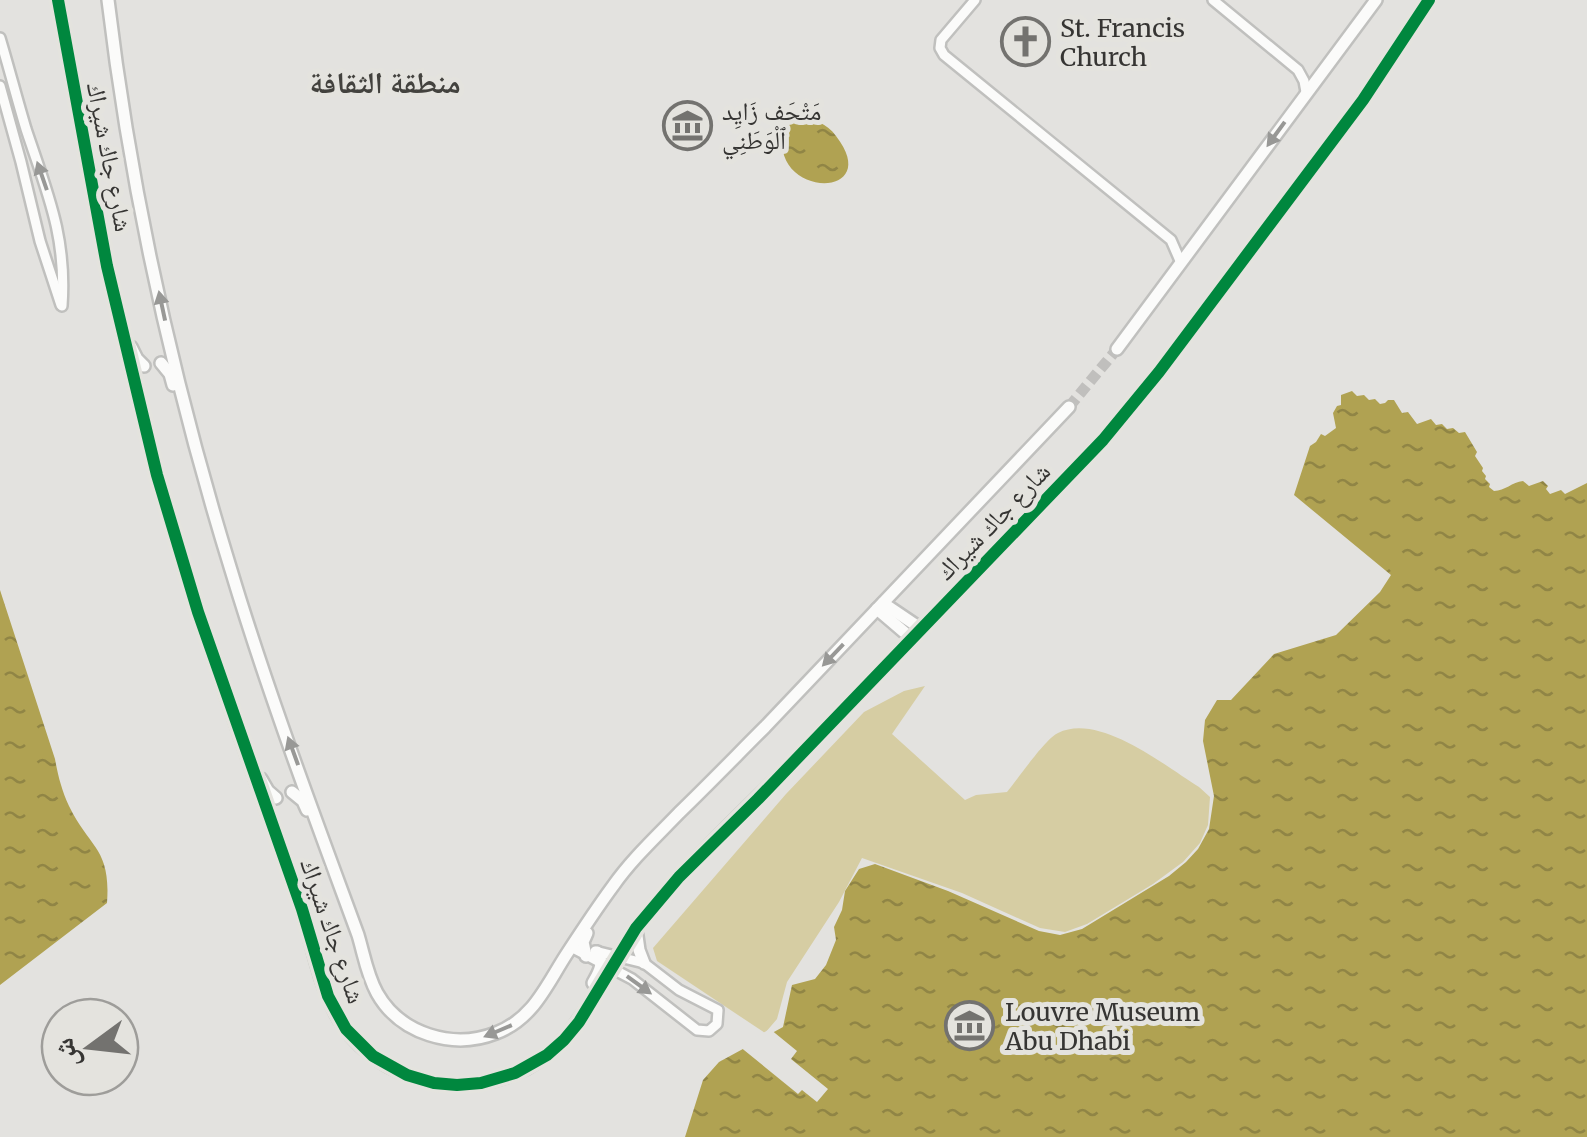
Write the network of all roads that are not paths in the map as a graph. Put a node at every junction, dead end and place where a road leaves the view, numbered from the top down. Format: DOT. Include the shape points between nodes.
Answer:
graph roads {
  1 [pos="58,0"];
  2 [pos="105,0"];
  3 [pos="975,0"];
  4 [pos="1213,0"];
  5 [pos="1376,0"];
  6 [pos="1429,0"];
  7 [pos="0,38"];
  8 [pos="1298,70"];
  9 [pos="1320,73"];
  10 [pos="1,91"];
  11 [pos="1306,92"];
  12 [pos="56,217"];
  13 [pos="36,223"];
  14 [pos="102,238"];
  15 [pos="1170,240"];
  16 [pos="1196,242"];
  17 [pos="1181,263"];
  18 [pos="1118,349"];
  19 [pos="168,362"];
  20 [pos="144,366"];
  21 [pos="130,368"];
  22 [pos="1159,372"];
  23 [pos="1069,407"];
  24 [pos="1103,440"];
  25 [pos="880,606"];
  26 [pos="916,633"];
  27 [pos="306,787"];
  28 [pos="292,792"];
  29 [pos="270,800"];
  30 [pos="344,896"];
  31 [pos="636,928"];
  32 [pos="593,954"];
  33 [pos="644,963"];
  34 [pos="679,990"];
  35 [pos="664,1006"];
  1 -- 14 [label="street, شارع جاك شيراك"];
  19 -- 2 [label="street, شارع جاك شيراك, one-way"];
  3 -- 15 [label="street" via="941,40 944,55"];
  4 -- 8 [label="street"];
  5 -- 9 [label="street"];
  6 -- 22 [label="street" via="1363,100"];
  12 -- 7 [label="street, one-way"];
  8 -- 9 [label="street"];
  8 -- 11 [label="street"];
  9 -- 11 [label="street"];
  10 -- 13 [label="street"];
  11 -- 16 [label="street, one-way"];
  12 -- 13 [label="street" via="46,226"];
  12 -- 13 [label="street" via="62,306"];
  14 -- 20 [label="street" via="132,350"];
  14 -- 21 [label="street, شارع جاك شيراك"];
  15 -- 16 [label="street"];
  15 -- 17 [label="street"];
  16 -- 17 [label="street"];
  17 -- 18 [label="street"];
  19 -- 20 [label="street"];
  27 -- 19 [label="street, شارع جاك شيراك, one-way"];
  20 -- 21 [label="street"];
  21 -- 29 [label="street, شارع جاك شيراك" via="174,536 225,692"];
  23 -- 25 [label="street, شارع جاك شيراك"];
  24 -- 26 [label="street, شارع جاك شيراك"];
  25 -- 26 [label="street"];
  25 -- 32 [label="street, شارع جاك شيراك, one-way" via="615,882"];
  26 -- 31 [label="street, شارع جاك شيراك"];
  27 -- 28 [label="street"];
  27 -- 30 [label="street, شارع جاك شيراك"];
  28 -- 29 [label="street"];
  28 -- 30 [label="street" via="305,805"];
  29 -- 32 [label="street, شارع جاك شيراك" via="328,996 354,1039 395,1070 434,1083 481,1083 547,1056 572,1031"];
  32 -- 30 [label="street, شارع جاك شيراك, one-way" via="510,1027 469,1040 437,1036 401,1020 380,998"];
  31 -- 32 [label="street, شارع جاك شيراك"];
  31 -- 33 [label="street"];
  32 -- 33 [label="street"];
  32 -- 35 [label="street, one-way"];
  33 -- 34 [label="street"];
  34 -- 35 [label="street"];
  34 -- 35 [label="street" via="718,1010 715,1027 697,1030"];
}
